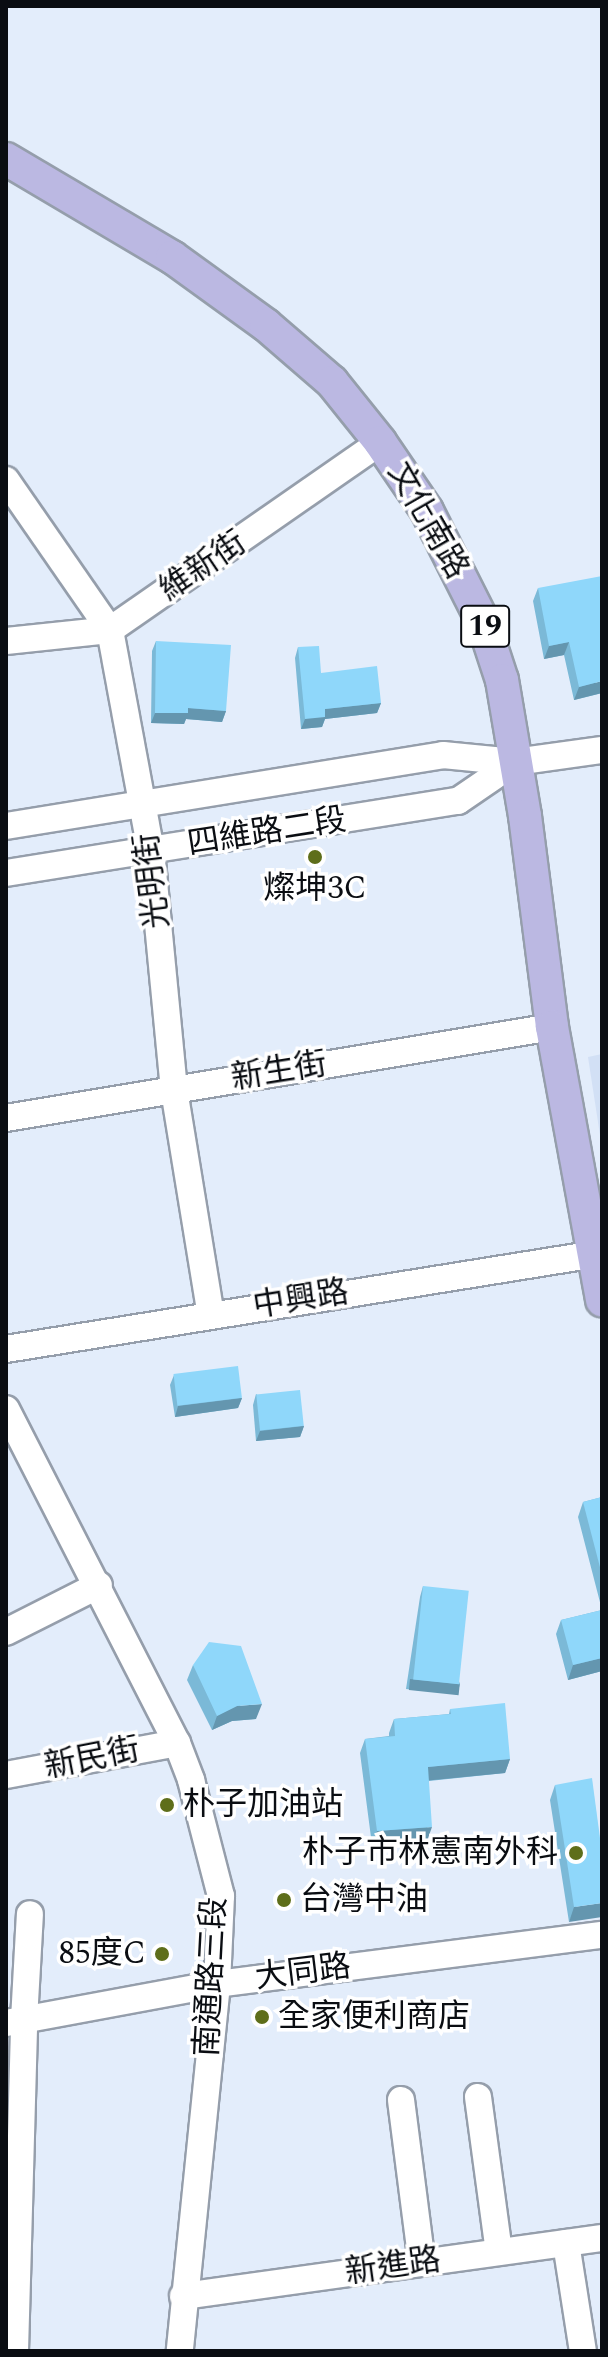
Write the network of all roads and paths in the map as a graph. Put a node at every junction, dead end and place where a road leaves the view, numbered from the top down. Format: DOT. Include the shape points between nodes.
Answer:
graph roads {
  1 [pos="6,159"];
  2 [pos="380,442"];
  3 [pos="6,480"];
  4 [pos="110,630"];
  5 [pos="6,641"];
  6 [pos="602,750"];
  7 [pos="515,762"];
  8 [pos="143,806"];
  9 [pos="6,826"];
  10 [pos="151,851"];
  11 [pos="6,873"];
  12 [pos="552,1027"];
  13 [pos="174,1090"];
  14 [pos="6,1118"];
  15 [pos="596,1254"];
  16 [pos="602,1300"];
  17 [pos="211,1315"];
  18 [pos="6,1349"];
  19 [pos="6,1409"];
  20 [pos="99,1585"];
  21 [pos="6,1632"];
  22 [pos="177,1743"];
  23 [pos="6,1775"];
  24 [pos="30,1914"];
  25 [pos="602,1935"];
  26 [pos="217,1984"];
  27 [pos="15,2022"];
  28 [pos="478,2097"];
  29 [pos="401,2100"];
  30 [pos="602,2238"];
  31 [pos="566,2243"];
  32 [pos="499,2252"];
  33 [pos="422,2263"];
  34 [pos="183,2296"];
  35 [pos="15,2351"];
  36 [pos="180,2351"];
  37 [pos="583,2351"];
  1 -- 2 [label="main road, 文化南路 / 19" via="172,257 266,325 332,382"];
  2 -- 4 [label="street, 維新街"];
  2 -- 7 [label="main road, 文化南路 / 19" via="427,511 483,622 502,680"];
  3 -- 4 [label="street, 光明街"];
  4 -- 5 [label="street, 維新街"];
  4 -- 8 [label="street, 光明街"];
  6 -- 7 [label="street, 四維路二段"];
  7 -- 8 [label="street, 四維路二段" via="443,755"];
  7 -- 10 [label="street, 四維路二段" via="458,801"];
  7 -- 12 [label="main road, 文化南路 / 19"];
  8 -- 9 [label="street, 四維路二段"];
  8 -- 10 [label="street, 光明街"];
  10 -- 11 [label="street, 四維路二段"];
  10 -- 13 [label="street, 光明街"];
  12 -- 13 [label="street, 新生街"];
  12 -- 15 [label="main road, 文化南路 / 19"];
  13 -- 14 [label="street, 新生街"];
  13 -- 17 [label="street, 光明街"];
  15 -- 16 [label="main road, 文化南路 / 19"];
  15 -- 17 [label="street, 中興路"];
  17 -- 18 [label="street, 中興路"];
  19 -- 20 [label="street, 南通路三段"];
  20 -- 21 [label="street"];
  20 -- 22 [label="street, 南通路三段"];
  22 -- 23 [label="street, 新民街"];
  22 -- 26 [label="street, 南通路三段" via="221,1896"];
  24 -- 27 [label="street"];
  25 -- 26 [label="street, 大同路"];
  26 -- 27 [label="street, 大同路"];
  26 -- 34 [label="street, 南通路三段"];
  27 -- 35 [label="street"];
  28 -- 32 [label="street"];
  29 -- 33 [label="street"];
  30 -- 31 [label="street, 新進路"];
  31 -- 32 [label="street, 新進路"];
  31 -- 37 [label="street"];
  32 -- 33 [label="street, 新進路"];
  33 -- 34 [label="street, 新進路"];
  34 -- 36 [label="street, 南通路三段"];
}
